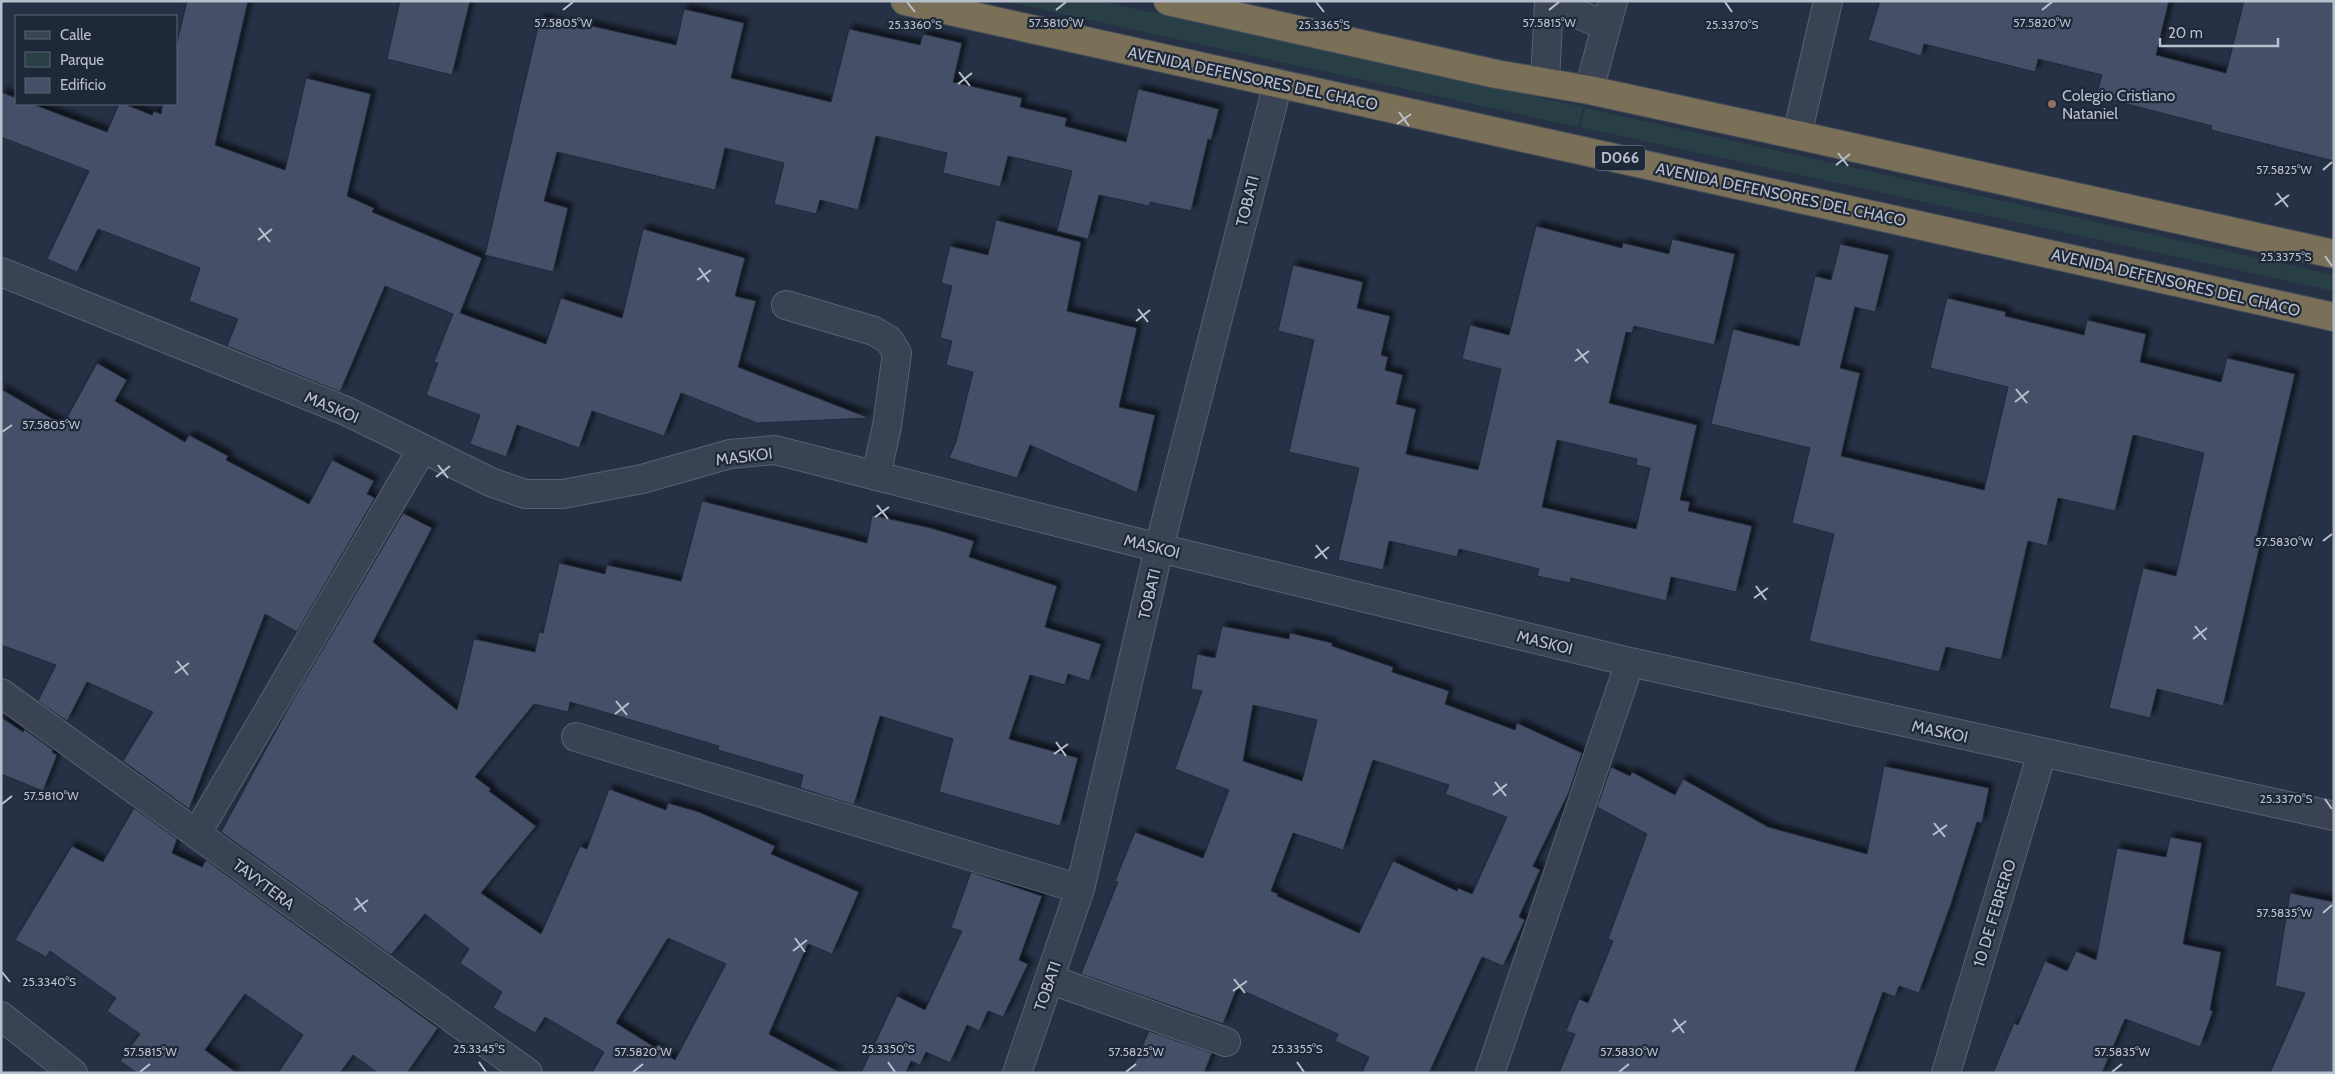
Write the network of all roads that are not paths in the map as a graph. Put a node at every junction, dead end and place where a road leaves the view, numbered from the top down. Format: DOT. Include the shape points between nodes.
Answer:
graph roads {
  1 [pos="905,1"];
  2 [pos="1168,1"];
  3 [pos="1828,1"];
  4 [pos="1549,2"];
  5 [pos="1609,14"];
  6 [pos="1544,82"];
  7 [pos="1278,83"];
  8 [pos="1589,90"];
  9 [pos="1797,135"];
  10 [pos="2334,254"];
  11 [pos="1,272"];
  12 [pos="786,305"];
  13 [pos="2334,317"];
  14 [pos="422,449"];
  15 [pos="876,476"];
  16 [pos="1160,548"];
  17 [pos="1630,662"];
  18 [pos="1,693"];
  19 [pos="576,737"];
  20 [pos="2042,753"];
  21 [pos="2334,816"];
  22 [pos="197,833"];
  23 [pos="1080,889"];
  24 [pos="1049,979"];
  25 [pos="1,1016"];
  26 [pos="1226,1042"];
  27 [pos="73,1073"];
  28 [pos="528,1073"];
  29 [pos="1017,1073"];
  30 [pos="1490,1073"];
  31 [pos="1946,1073"];
  1 -- 7 [label="highway, AVENIDA DEFENSORES DEL CHACO / D066"];
  2 -- 6 [label="highway"];
  3 -- 9 [label="street"];
  4 -- 5 [label="street"];
  4 -- 6 [label="street"];
  5 -- 8 [label="street"];
  6 -- 8 [label="highway"];
  7 -- 13 [label="highway, AVENIDA DEFENSORES DEL CHACO / D066"];
  7 -- 16 [label="street, TOBATI"];
  8 -- 9 [label="highway"];
  9 -- 10 [label="highway"];
  11 -- 14 [label="street, MASKOI" via="346,412"];
  12 -- 15 [label="street" via="874,331 889,340 897,353"];
  14 -- 15 [label="street, MASKOI" via="493,483 525,494 563,494 642,479 730,454 775,450"];
  14 -- 22 [label="street"];
  15 -- 16 [label="street, MASKOI"];
  16 -- 17 [label="street, MASKOI"];
  16 -- 23 [label="street, TOBATI"];
  17 -- 20 [label="street, MASKOI"];
  17 -- 30 [label="street"];
  18 -- 22 [label="street, TAVYTERA"];
  19 -- 23 [label="street"];
  20 -- 21 [label="street, MASKOI"];
  20 -- 31 [label="street, 10 DE FEBRERO"];
  22 -- 28 [label="street, TAVYTERA"];
  23 -- 24 [label="street, TOBATI"];
  24 -- 26 [label="street"];
  24 -- 29 [label="street, TOBATI"];
  25 -- 27 [label="street"];
}
